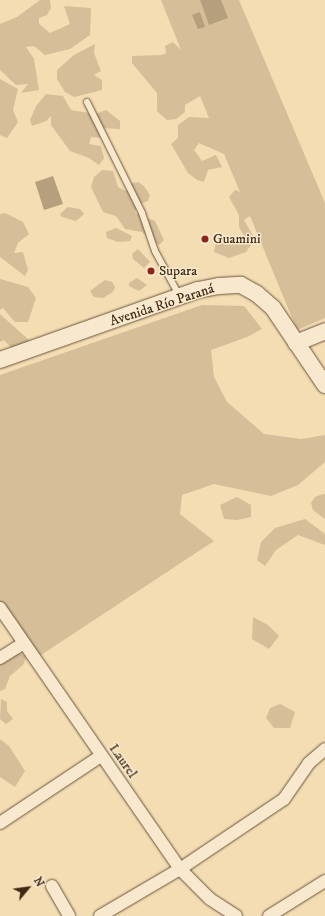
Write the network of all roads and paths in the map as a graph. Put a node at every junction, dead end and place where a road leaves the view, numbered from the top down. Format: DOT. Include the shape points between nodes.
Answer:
graph roads {
  1 [pos="87,102"];
  2 [pos="180,297"];
  3 [pos="325,331"];
  4 [pos="296,343"];
  5 [pos="0,360"];
  6 [pos="325,385"];
  7 [pos="0,608"];
  8 [pos="24,643"];
  9 [pos="0,658"];
  10 [pos="325,749"];
  11 [pos="101,756"];
  12 [pos="0,823"];
  13 [pos="180,869"];
  14 [pos="325,881"];
  15 [pos="52,886"];
  16 [pos="69,916"];
  17 [pos="100,916"];
  18 [pos="236,916"];
  19 [pos="269,916"];
  1 -- 2 [label="lane" via="142,213 155,251"];
  2 -- 4 [label="main road, Avenida Río Paraná" via="219,286 241,286 257,294 273,308"];
  2 -- 5 [label="main road, Avenida Río Paraná"];
  3 -- 4 [label="main road"];
  4 -- 6 [label="main road, Avenida Río Paraná"];
  7 -- 8 [label="street, Laurel"];
  8 -- 9 [label="street"];
  8 -- 11 [label="street, Laurel"];
  10 -- 13 [label="street" via="309,763 284,799"];
  11 -- 12 [label="street"];
  11 -- 13 [label="street, Laurel"];
  13 -- 17 [label="street"];
  13 -- 18 [label="street, Laurel" via="210,899"];
  14 -- 19 [label="street"];
  15 -- 16 [label="street"];
}
